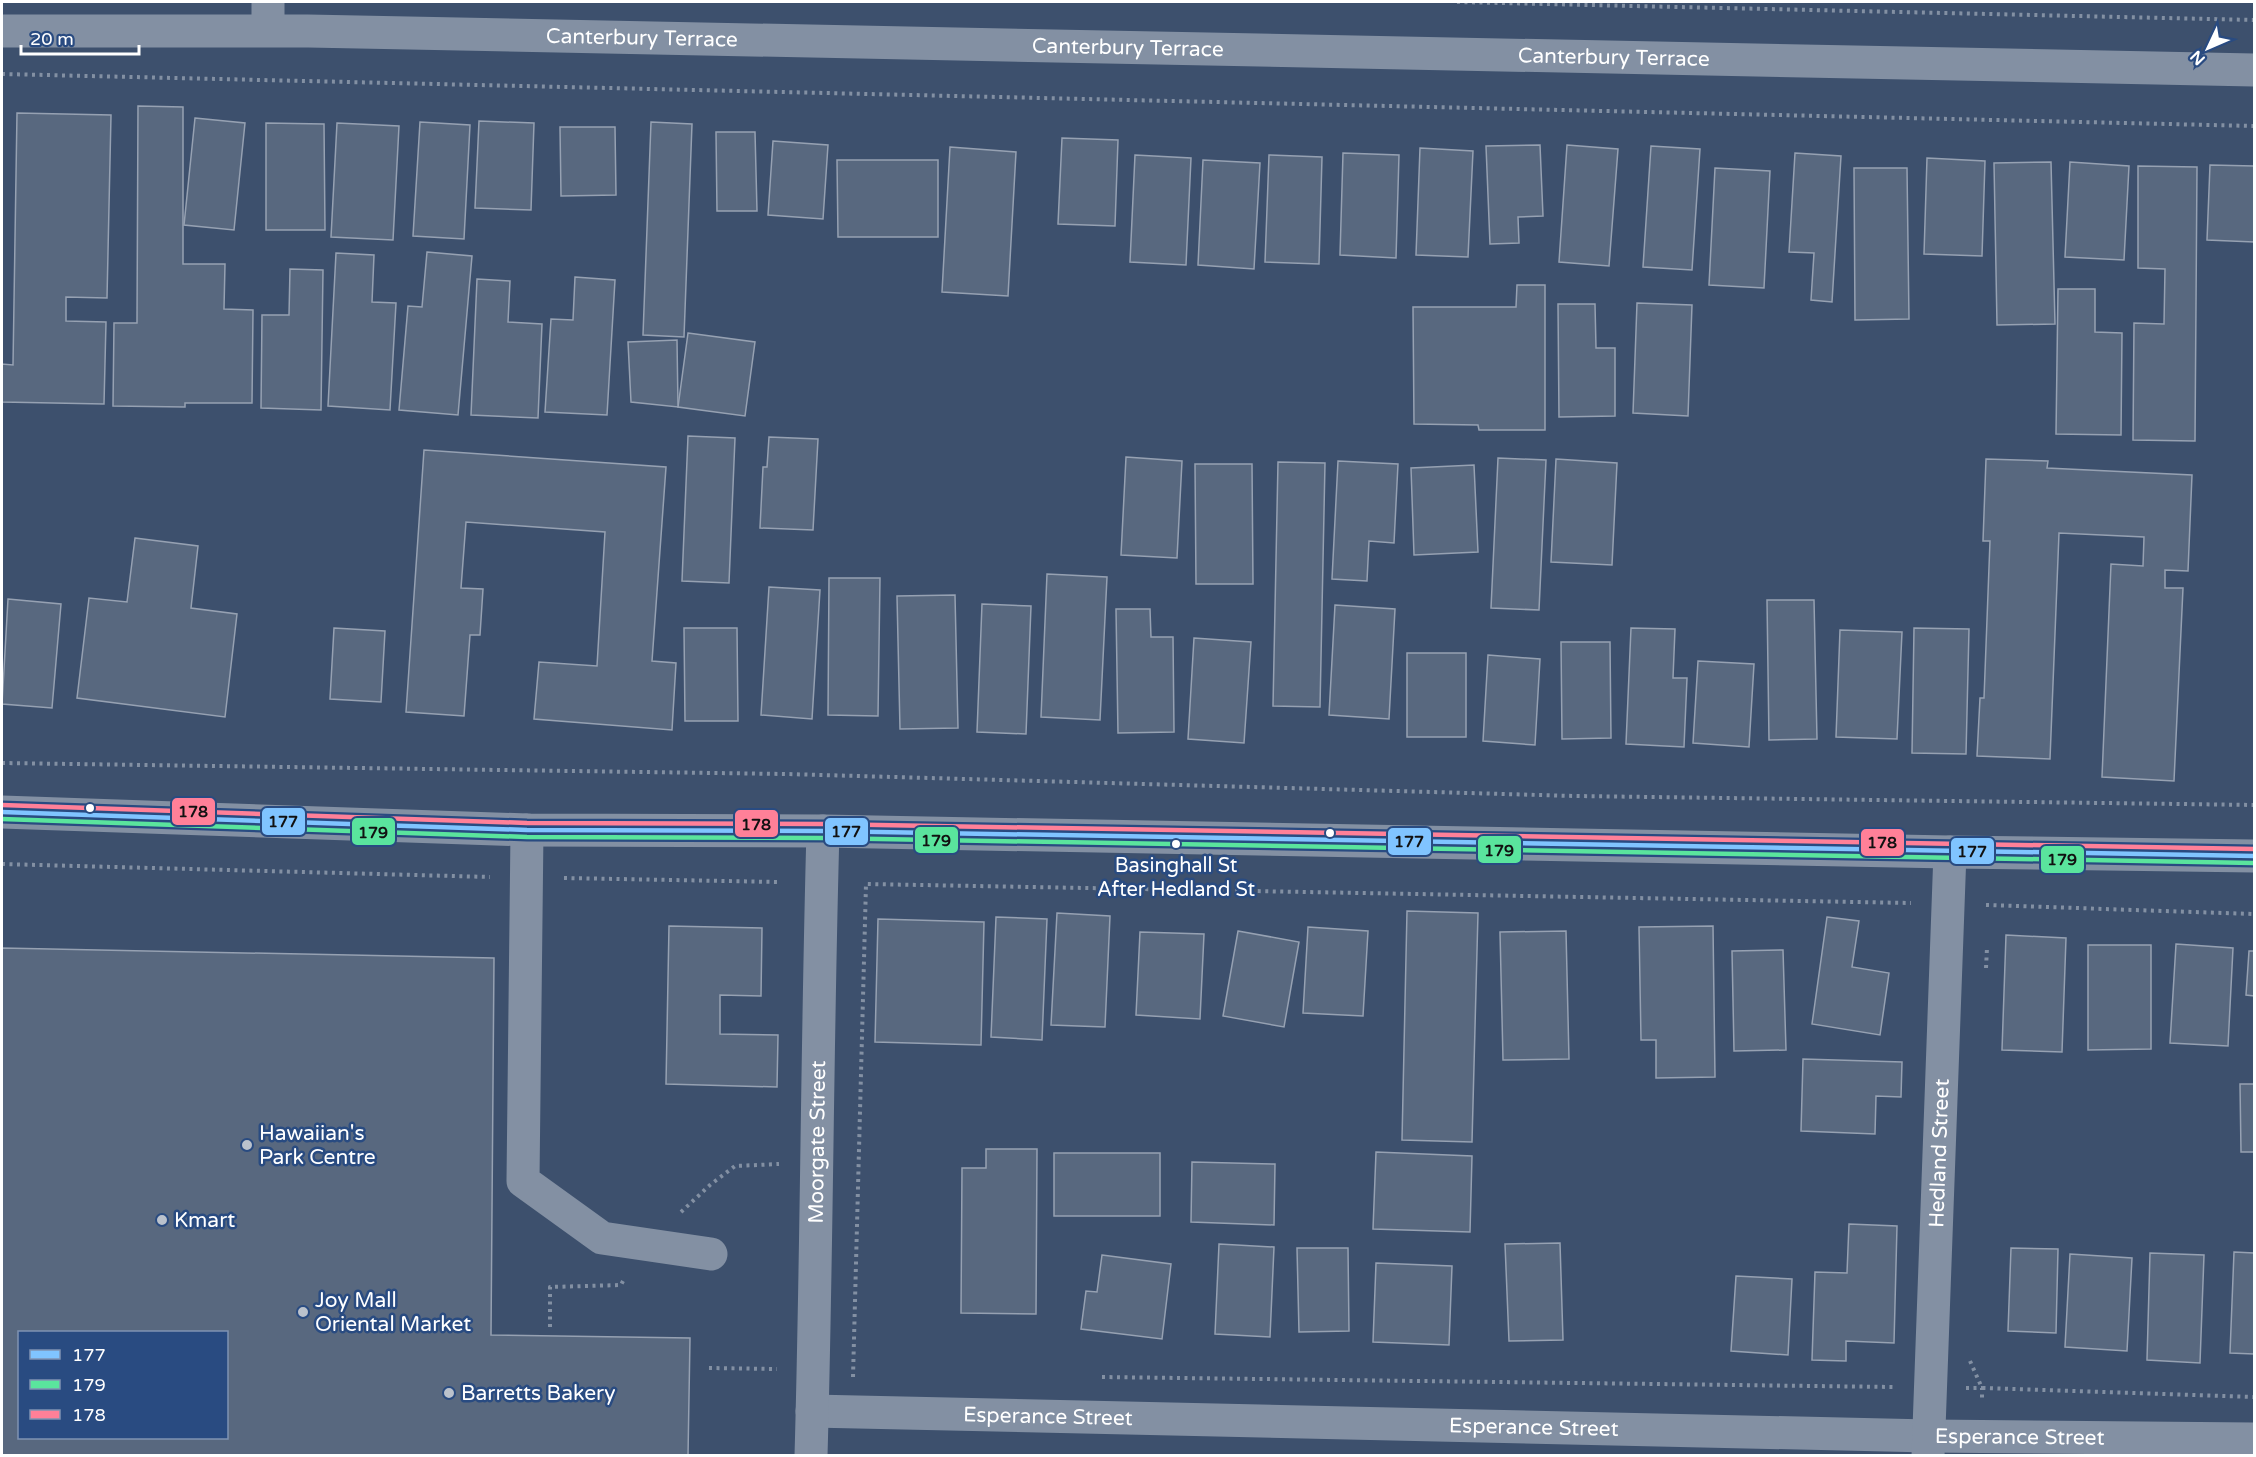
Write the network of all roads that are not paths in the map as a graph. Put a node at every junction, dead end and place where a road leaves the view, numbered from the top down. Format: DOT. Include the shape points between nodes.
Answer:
graph roads {
  1 [pos="268,16"];
  2 [pos="2,31"];
  3 [pos="2254,70"];
  4 [pos="2,812"];
  5 [pos="527,830"];
  6 [pos="823,831"];
  7 [pos="1950,852"];
  8 [pos="2254,856"];
  9 [pos="711,1254"];
  10 [pos="813,1411"];
  11 [pos="2254,1439"];
  12 [pos="1929,1446"];
  13 [pos="811,1455"];
  1 -- 2 [label="street, Canterbury Terrace"];
  1 -- 3 [label="street, Canterbury Terrace"];
  4 -- 5 [label="street"];
  5 -- 6 [label="street"];
  5 -- 9 [label="street" via="523,1181 602,1238"];
  6 -- 7 [label="street"];
  6 -- 10 [label="street, Moorgate Street"];
  7 -- 8 [label="street"];
  7 -- 12 [label="street, Hedland Street"];
  10 -- 12 [label="street, Esperance Street"];
  10 -- 13 [label="street, Moorgate Street"];
  11 -- 12 [label="street, Esperance Street"];
}
